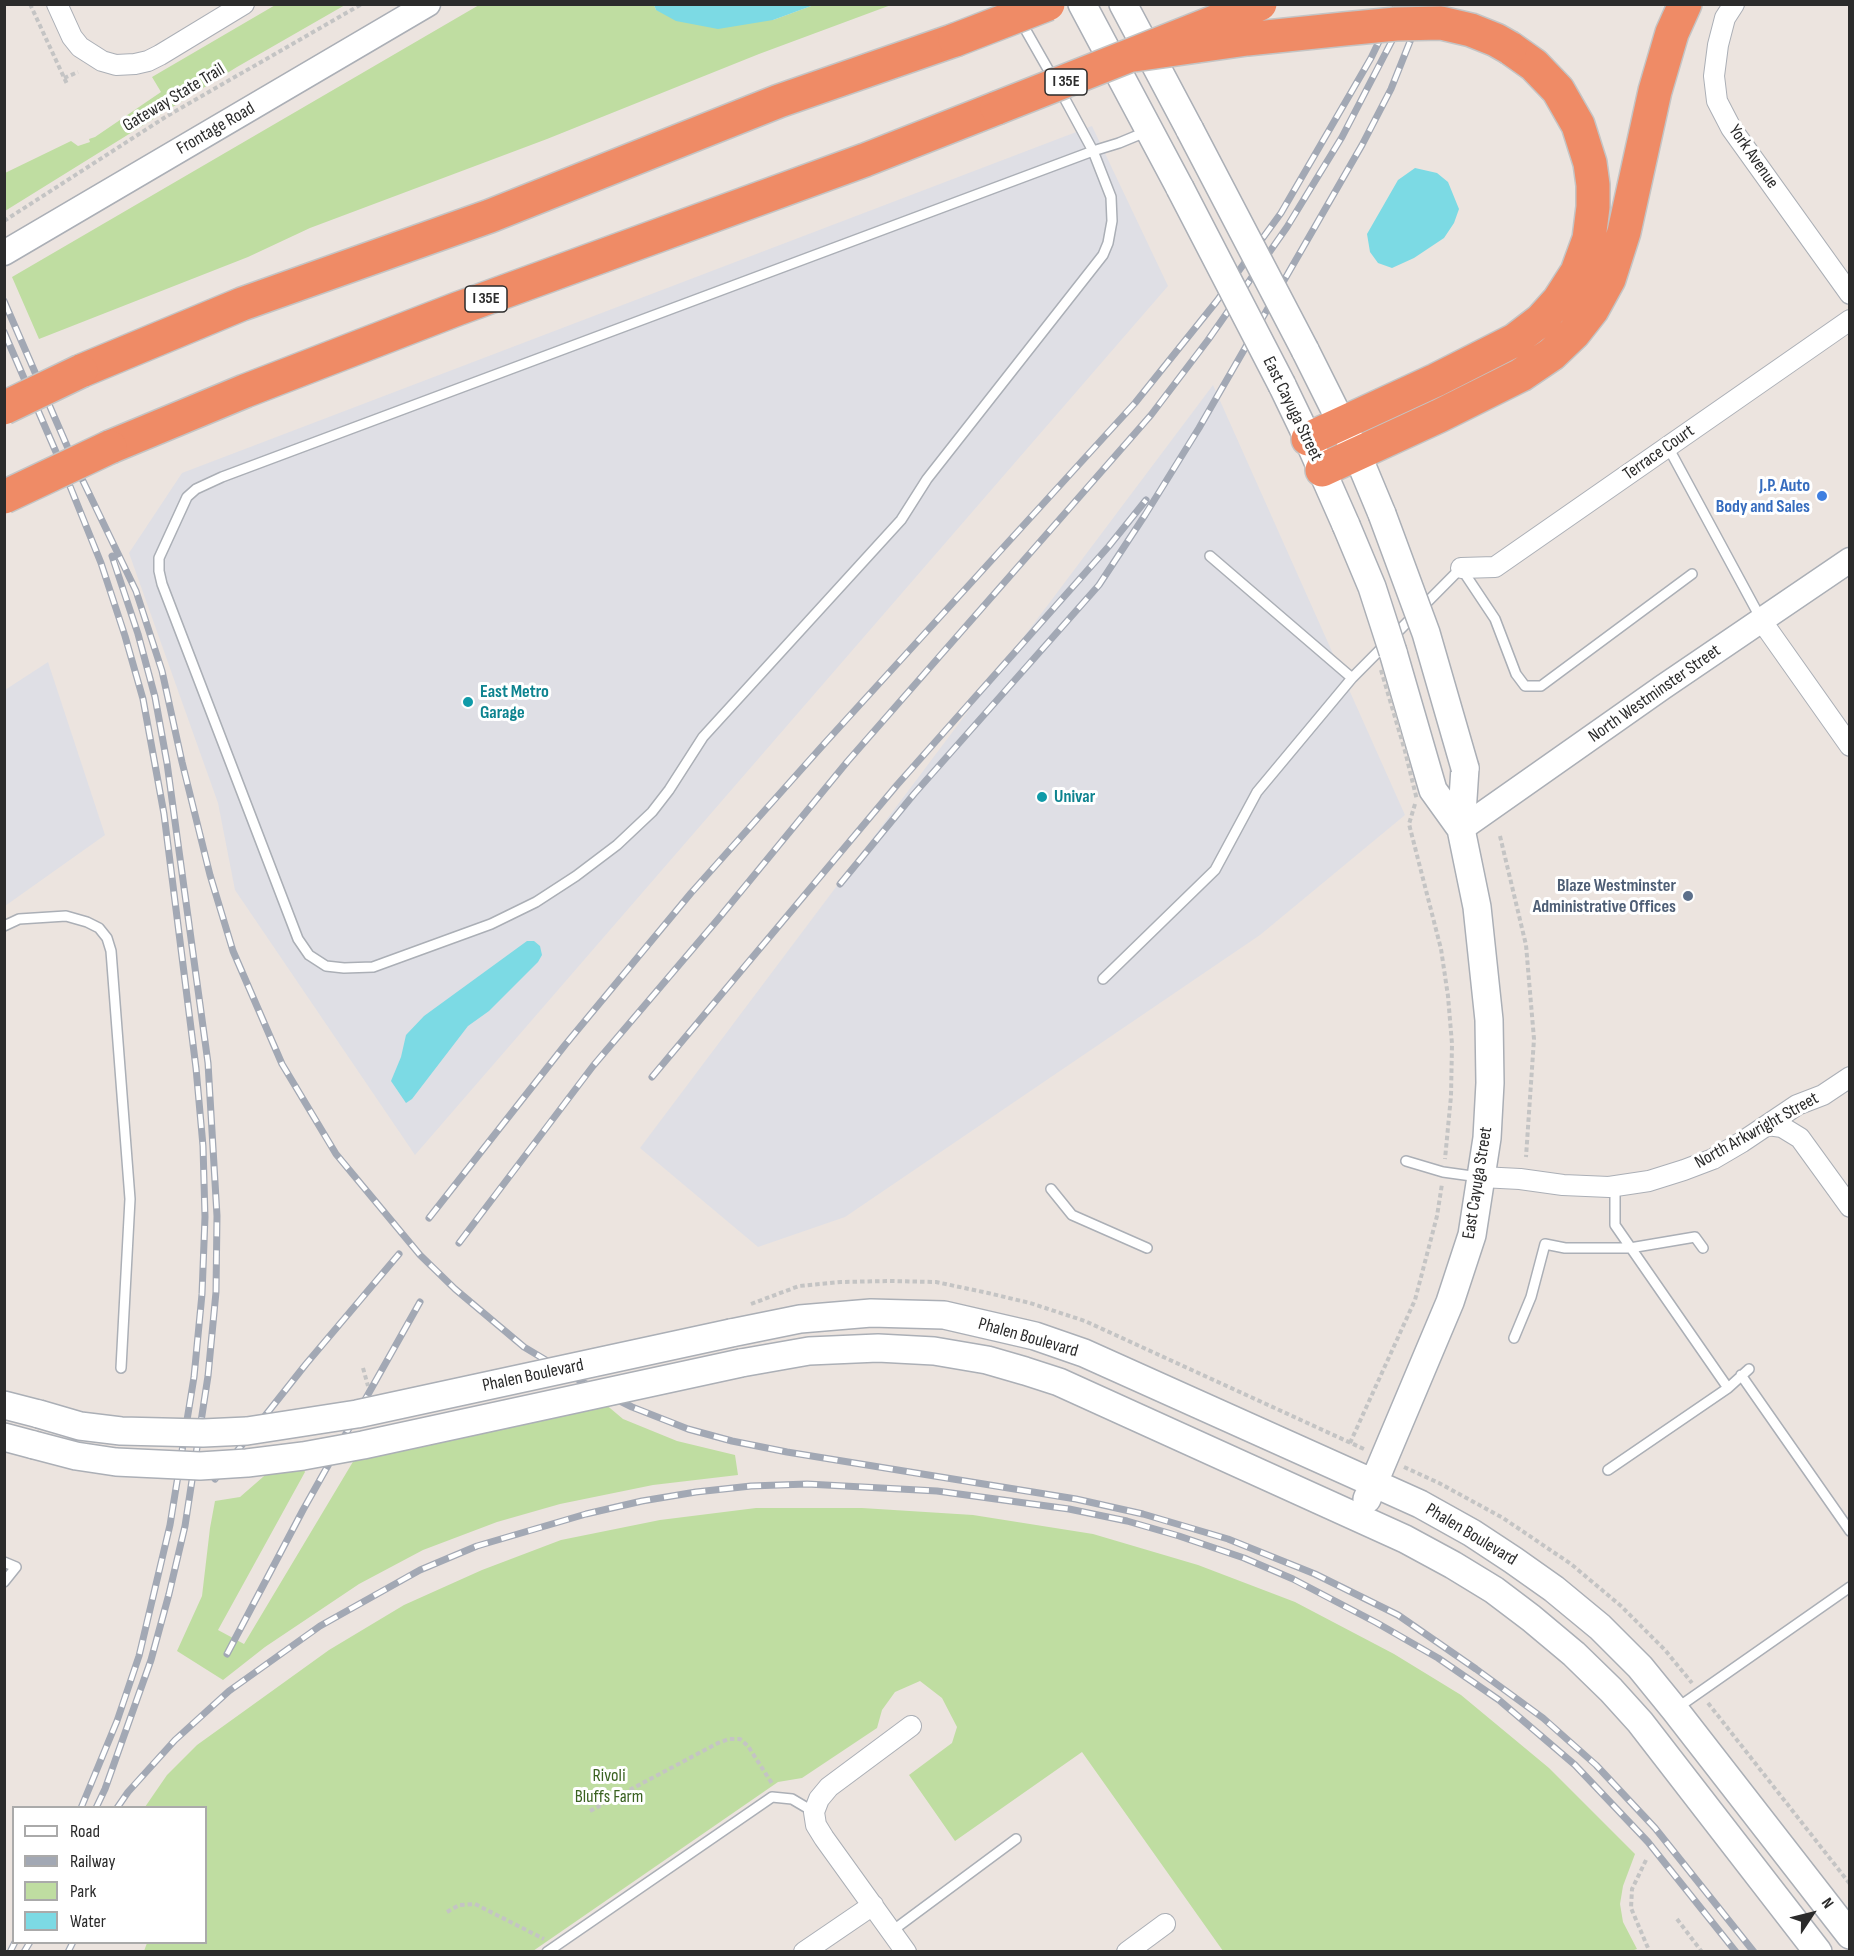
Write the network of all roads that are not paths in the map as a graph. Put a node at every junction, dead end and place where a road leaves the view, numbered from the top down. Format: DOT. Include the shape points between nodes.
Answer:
graph roads {
  1 [pos="57,4"];
  2 [pos="244,4"];
  3 [pos="428,4"];
  4 [pos="1012,4"];
  5 [pos="1048,4"];
  6 [pos="1082,4"];
  7 [pos="1123,4"];
  8 [pos="1260,4"];
  9 [pos="1685,4"];
  10 [pos="1734,4"];
  11 [pos="1134,55"];
  12 [pos="1150,130"];
  13 [pos="1093,151"];
  14 [pos="8,250"];
  15 [pos="1850,294"];
  16 [pos="1850,320"];
  17 [pos="4,408"];
  18 [pos="1341,423"];
  19 [pos="1308,439"];
  20 [pos="1668,447"];
  21 [pos="1357,454"];
  22 [pos="1322,470"];
  23 [pos="4,497"];
  24 [pos="1209,556"];
  25 [pos="1850,560"];
  26 [pos="1461,568"];
  27 [pos="1692,574"];
  28 [pos="1761,620"];
  29 [pos="1352,678"];
  30 [pos="1849,744"];
  31 [pos="1461,829"];
  32 [pos="4,926"];
  33 [pos="1103,980"];
  34 [pos="1850,1077"];
  35 [pos="1768,1125"];
  36 [pos="1406,1161"];
  37 [pos="1481,1177"];
  38 [pos="1615,1186"];
  39 [pos="1051,1189"];
  40 [pos="1850,1207"];
  41 [pos="1147,1248"];
  42 [pos="1630,1248"];
  43 [pos="1703,1248"];
  44 [pos="1514,1338"];
  45 [pos="121,1368"];
  46 [pos="1728,1388"];
  47 [pos="4,1406"];
  48 [pos="4,1437"];
  49 [pos="1608,1470"];
  50 [pos="1374,1484"];
  51 [pos="1358,1518"];
  52 [pos="1850,1531"];
  53 [pos="4,1562"];
  54 [pos="4,1582"];
  55 [pos="1850,1587"];
  56 [pos="1675,1710"];
  57 [pos="911,1726"];
  58 [pos="814,1812"];
  59 [pos="1016,1839"];
  60 [pos="873,1905"];
  61 [pos="1166,1924"];
  62 [pos="892,1931"];
  63 [pos="1850,1935"];
  64 [pos="547,1952"];
  65 [pos="804,1952"];
  66 [pos="906,1952"];
  67 [pos="1127,1952"];
  68 [pos="1818,1952"];
  1 -- 2 [label="street" via="80,47 116,65 160,56"];
  3 -- 14 [label="street, Frontage Road"];
  4 -- 13 [label="lane"];
  5 -- 17 [label="highway, bridge" via="779,101 490,216 242,304 81,370"];
  6 -- 12 [label="main road, East Cayuga Street"];
  7 -- 18 [label="main road, East Cayuga Street, bridge"];
  8 -- 11 [label="highway, I 35E, bridge"];
  9 -- 21 [label="highway" via="1654,91 1624,232 1609,279 1592,310 1552,354 1521,375"];
  10 -- 15 [label="street, York Avenue" via="1725,18 1718,45 1714,76 1717,101 1731,128"];
  11 -- 18 [label="highway, bridge" via="1247,39 1441,23 1496,40 1534,65 1558,90 1578,125 1590,163 1593,207 1589,239 1577,272 1559,300 1515,340"];
  11 -- 23 [label="highway, I 35E, bridge" via="865,160 245,391 110,447"];
  12 -- 13 [label="lane"];
  12 -- 19 [label="main road, East Cayuga Street, bridge"];
  13 -- 13 [label="lane" via="1111,197 1110,232 1103,255 927,479 901,520 703,737 652,812 576,876 492,924 373,967 326,966 309,955 298,939 162,584 159,558 187,497 222,477"];
  16 -- 20 [label="street, Terrace Court"];
  18 -- 19 [label="highway"];
  18 -- 21 [label="main road, East Cayuga Street"];
  19 -- 22 [label="main road, East Cayuga Street"];
  20 -- 26 [label="street, Terrace Court" via="1495,567"];
  20 -- 28 [label="lane"];
  21 -- 22 [label="highway"];
  21 -- 31 [label="main road, East Cayuga Street, bridge" via="1426,633 1448,703 1465,768"];
  22 -- 31 [label="main road, East Cayuga Street, bridge" via="1372,587 1394,652 1425,795"];
  24 -- 29 [label="lane"];
  25 -- 28 [label="street, North Westminster Street"];
  26 -- 27 [label="lane" via="1495,619 1516,674 1525,686 1540,686"];
  26 -- 29 [label="lane"];
  28 -- 30 [label="street"];
  28 -- 31 [label="street, North Westminster Street"];
  29 -- 33 [label="lane" via="1257,792 1215,870"];
  31 -- 37 [label="main road, East Cayuga Street" via="1477,907 1489,1020 1488,1127"];
  32 -- 45 [label="lane" via="18,919 66,916 99,928 111,951 130,1199"];
  34 -- 35 [label="street, North Arkwright Street"];
  35 -- 38 [label="street, North Arkwright Street" via="1704,1163 1649,1181"];
  35 -- 40 [label="street" via="1782,1127 1800,1138"];
  36 -- 37 [label="lane" via="1443,1172"];
  37 -- 38 [label="street, North Arkwright Street"];
  37 -- 50 [label="main road, East Cayuga Street" via="1472,1235 1450,1302"];
  38 -- 42 [label="lane" via="1615,1225"];
  39 -- 41 [label="lane" via="1072,1215"];
  42 -- 43 [label="lane" via="1695,1237"];
  42 -- 44 [label="lane" via="1565,1248 1545,1244 1531,1297"];
  42 -- 46 [label="lane"];
  46 -- 49 [label="lane"];
  46 -- 52 [label="lane" via="1745,1372"];
  47 -- 50 [label="main road, Phalen Boulevard, bridge" via="80,1426 121,1431 246,1431 357,1414 800,1319 871,1312 944,1316 1035,1336 1084,1353"];
  48 -- 51 [label="main road, Phalen Boulevard, bridge" via="116,1462 200,1466 247,1463 363,1445 809,1351 934,1351 987,1360 1059,1382"];
  50 -- 51 [label="main road, East Cayuga Street"];
  50 -- 56 [label="main road, Phalen Boulevard" via="1472,1533 1554,1589 1640,1667"];
  51 -- 68 [label="main road, Phalen Boulevard" via="1415,1544 1494,1590 1574,1654 1640,1722"];
  53 -- 54 [label="lane" via="16,1567"];
  55 -- 56 [label="lane"];
  56 -- 63 [label="main road, Phalen Boulevard"];
  57 -- 58 [label="street" via="829,1787"];
  58 -- 60 [label="street" via="824,1838"];
  58 -- 64 [label="lane" via="792,1799 772,1797"];
  59 -- 62 [label="lane"];
  60 -- 62 [label="street"];
  60 -- 65 [label="street"];
  61 -- 67 [label="street"];
  62 -- 66 [label="street"];
}
